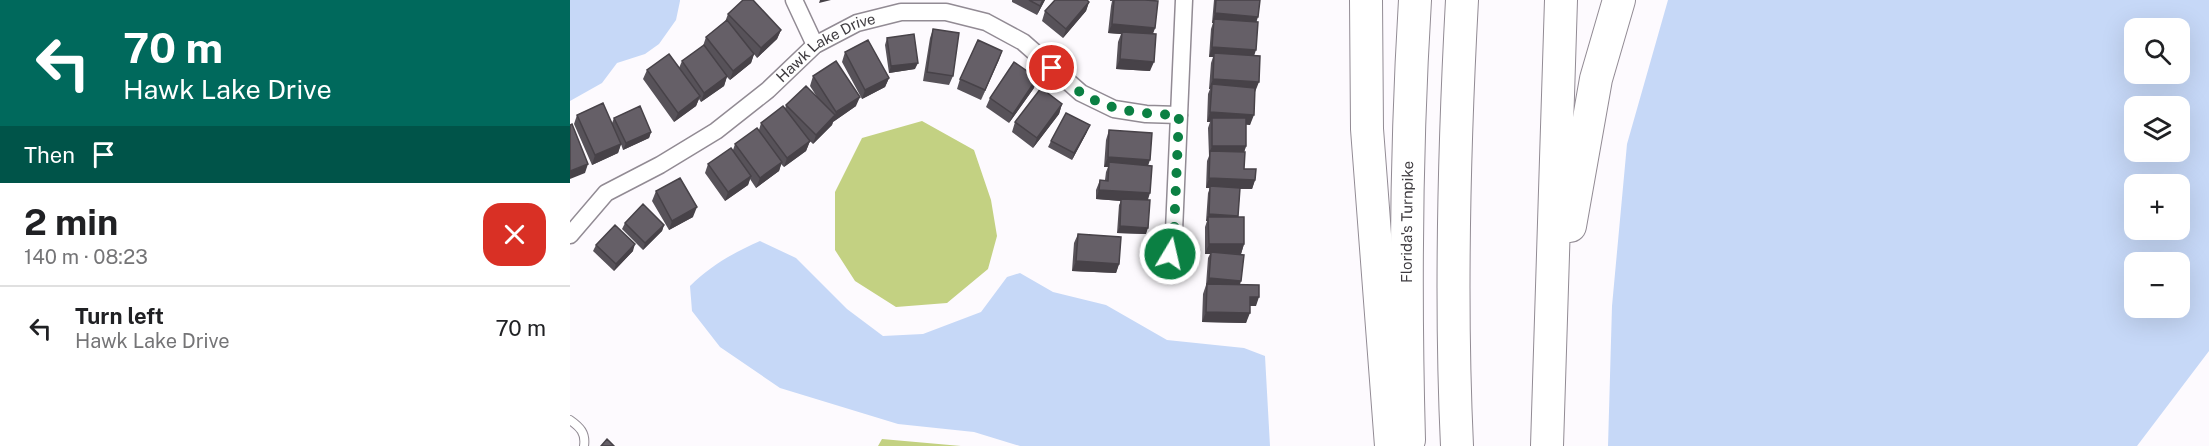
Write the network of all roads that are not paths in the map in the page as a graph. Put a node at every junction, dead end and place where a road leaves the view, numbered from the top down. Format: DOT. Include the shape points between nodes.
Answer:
graph roads {
  1 [pos="794,0"];
  2 [pos="1184,0"];
  3 [pos="1366,0"];
  4 [pos="1415,0"];
  5 [pos="1462,0"];
  6 [pos="1561,0"];
  7 [pos="1619,0"];
  8 [pos="815,45"];
  9 [pos="1179,115"];
  10 [pos="570,235"];
  11 [pos="1161,270"];
  12 [pos="1549,403"];
  13 [pos="570,420"];
  14 [pos="584,446"];
  15 [pos="1390,446"];
  16 [pos="1410,446"];
  17 [pos="1457,446"];
  18 [pos="1547,446"];
  1 -- 8 [label="street"];
  2 -- 9 [label="street"];
  3 -- 15 [label="highway" via="1367,129"];
  4 -- 16 [label="highway, Florida's Turnpike" via="1406,261"];
  5 -- 17 [label="highway" via="1454,262"];
  6 -- 12 [label="highway"];
  7 -- 12 [label="highway" via="1596,79 1557,299"];
  8 -- 9 [label="street, Hawk Lake Drive" via="857,23 901,12 946,12 986,22 1023,42 1081,93 1114,109"];
  8 -- 10 [label="street, Hawk Lake Drive" via="768,90 716,131 606,193"];
  9 -- 11 [label="street" via="1174,231 1170,254"];
  12 -- 18 [label="highway"];
  13 -- 14 [label="lane" via="581,429"];
}
